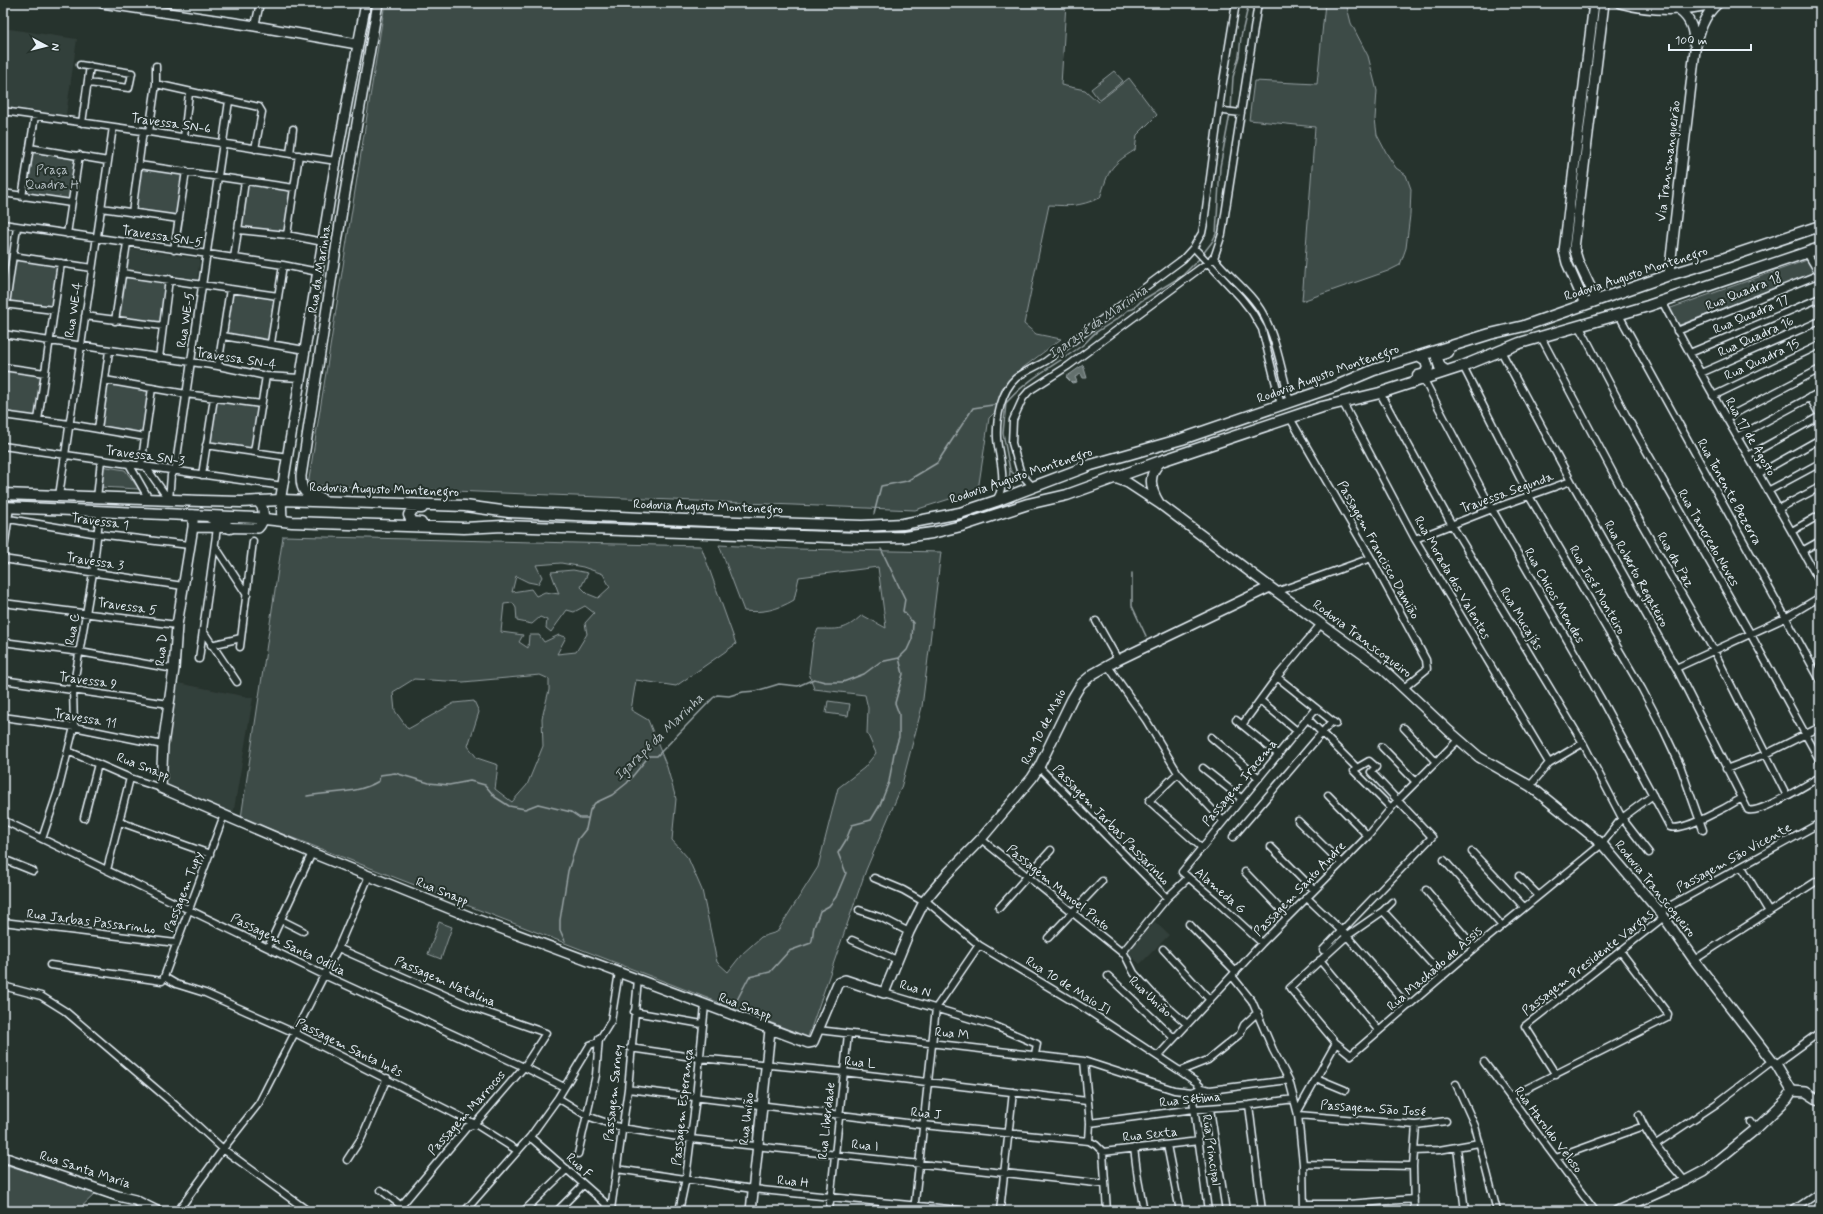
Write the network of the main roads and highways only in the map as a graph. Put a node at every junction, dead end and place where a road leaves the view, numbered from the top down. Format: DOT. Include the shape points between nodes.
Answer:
graph roads {
  1 [pos="102,3"];
  2 [pos="366,3"];
  3 [pos="378,3"];
  4 [pos="1594,3"];
  5 [pos="1604,3"];
  6 [pos="1620,3"];
  7 [pos="1718,3"];
  8 [pos="1680,11"];
  9 [pos="357,44"];
  10 [pos="1695,50"];
  11 [pos="334,174"];
  12 [pos="340,219"];
  13 [pos="1820,226"];
  14 [pos="1819,251"];
  15 [pos="1669,275"];
  16 [pos="1596,300"];
  17 [pos="1585,304"];
  18 [pos="1490,334"];
  19 [pos="1418,356"];
  20 [pos="1446,371"];
  21 [pos="1423,377"];
  22 [pos="1162,461"];
  23 [pos="1115,478"];
  24 [pos="3,494"];
  25 [pos="281,500"];
  26 [pos="256,502"];
  27 [pos="350,502"];
  28 [pos="1160,504"];
  29 [pos="465,506"];
  30 [pos="7,507"];
  31 [pos="193,515"];
  32 [pos="208,516"];
  33 [pos="263,519"];
  34 [pos="282,521"];
  35 [pos="192,527"];
  36 [pos="230,528"];
  37 [pos="464,528"];
  38 [pos="1273,590"];
  39 [pos="161,788"];
  40 [pos="884,993"];
  41 [pos="770,1030"];
  42 [pos="812,1042"];
  43 [pos="1792,1091"];
  44 [pos="1820,1101"];
  45 [pos="3,1157"];
  46 [pos="157,1211"];
  47 [pos="751,1211"];
  48 [pos="1617,1211"];
  1 -- 9 [label="main road"];
  2 -- 9 [label="main road, Rua da Marinha"];
  3 -- 12 [label="main road, Rua da Marinha"];
  4 -- 17 [label="main road" via="1564,251"];
  5 -- 16 [label="main road" via="1574,248"];
  6 -- 8 [label="main road, Via Transmangueirão" via="1658,11"];
  7 -- 8 [label="main road, Via Transmangueirão"];
  7 -- 10 [label="main road, Via Transmangueirão" via="1700,28"];
  8 -- 10 [label="main road, Via Transmangueirão" via="1685,14 1692,26"];
  9 -- 11 [label="main road, Rua da Marinha"];
  10 -- 15 [label="main road, Via Transmangueirão"];
  11 -- 12 [label="main road" via="331,219 337,224"];
  11 -- 25 [label="main road, Rua da Marinha"];
  12 -- 27 [label="main road, Rua da Marinha" via="301,484 305,493 310,496"];
  13 -- 15 [label="main road, Rodovia Augusto Montenegro"];
  14 -- 20 [label="main road" via="1619,315 1541,337"];
  15 -- 16 [label="main road, Rodovia Augusto Montenegro"];
  16 -- 17 [label="main road, Rodovia Augusto Montenegro"];
  17 -- 18 [label="main road, Rodovia Augusto Montenegro" via="1524,326"];
  18 -- 19 [label="main road, Rodovia Augusto Montenegro"];
  18 -- 20 [label="main road" via="1479,342 1438,356 1439,365"];
  19 -- 21 [label="main road" via="1424,358 1428,367 1428,372"];
  19 -- 29 [label="main road, Rodovia Augusto Montenegro" via="1182,439 1091,465 960,513 918,522 862,526 708,521 509,512"];
  20 -- 21 [label="main road"];
  21 -- 22 [label="main road, Rodovia Augusto Montenegro" via="1387,385 1380,392 1342,401"];
  22 -- 23 [label="main road, Rodovia Augusto Montenegro"];
  22 -- 28 [label="main road, Rodovia Transcoqueiro" via="1151,478 1152,488"];
  23 -- 28 [label="main road, Rodovia Transcoqueiro" via="1128,483"];
  23 -- 37 [label="main road, Rodovia Augusto Montenegro" via="962,526 904,538 503,526"];
  24 -- 26 [label="main road, Rodovia Augusto Montenegro"];
  25 -- 26 [label="main road, Rodovia Augusto Montenegro"];
  25 -- 27 [label="main road, Rodovia Augusto Montenegro"];
  25 -- 34 [label="main road, Rua da Marinha"];
  26 -- 33 [label="main road" via="262,506"];
  27 -- 29 [label="main road, Rodovia Augusto Montenegro"];
  28 -- 38 [label="main road, Rodovia Transcoqueiro"];
  29 -- 37 [label="main road" via="457,509 417,507 413,508 409,515 415,523 455,525"];
  30 -- 31 [label="main road, Rodovia Augusto Montenegro"];
  31 -- 32 [label="main road, Rodovia Augusto Montenegro"];
  31 -- 35 [label="main road, Rua D"];
  32 -- 33 [label="main road, Rodovia Augusto Montenegro"];
  32 -- 36 [label="main road"];
  33 -- 34 [label="main road, Rodovia Augusto Montenegro"];
  33 -- 36 [label="main road" via="256,529"];
  34 -- 37 [label="main road, Rodovia Augusto Montenegro"];
  35 -- 36 [label="main road"];
  35 -- 39 [label="main road, Rua D" via="177,625 170,704 163,745"];
  38 -- 40 [label="main road, Rua 10 de Maio" via="1118,660 1082,684 1072,699 1040,767 981,840 924,901"];
  38 -- 43 [label="main road, Rodovia Transcoqueiro" via="1382,668 1479,757 1530,786 1602,844 1661,914 1774,1063"];
  39 -- 41 [label="main road, Rua Snapp" via="312,854 473,918"];
  40 -- 42 [label="main road, Rua N" via="845,980 838,983"];
  41 -- 42 [label="main road, Rua Snapp" via="808,1043"];
  41 -- 47 [label="main road, Rua União"];
  43 -- 44 [label="main road" via="1806,1092"];
  43 -- 48 [label="main road" via="1787,1099 1709,1167 1685,1181"];
  45 -- 46 [label="main road, Rua Santa Maria" via="135,1200"];
}
